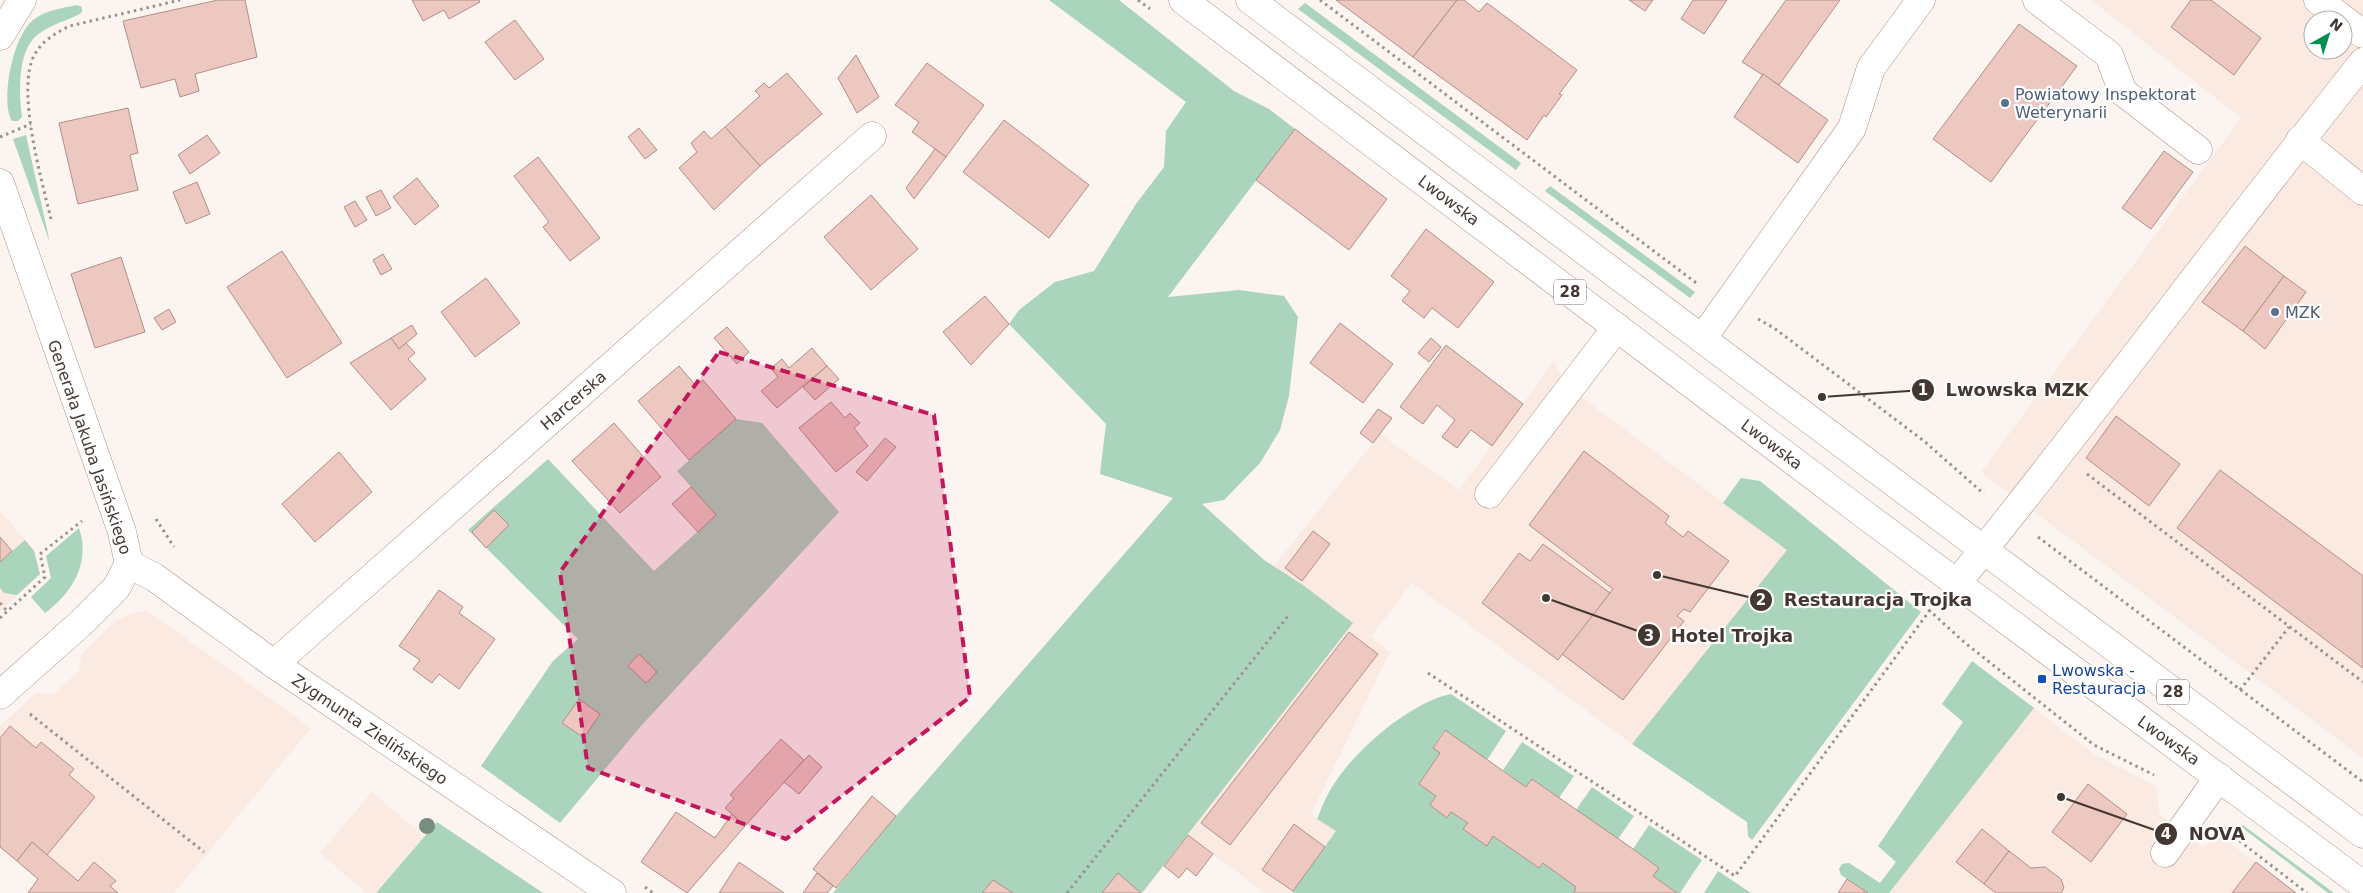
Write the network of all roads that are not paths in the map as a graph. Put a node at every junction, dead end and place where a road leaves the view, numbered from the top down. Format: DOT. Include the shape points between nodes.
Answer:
graph roads {
  1 [pos="22,0"];
  2 [pos="1184,0"];
  3 [pos="1250,0"];
  4 [pos="1921,0"];
  5 [pos="2037,0"];
  6 [pos="2318,0"];
  7 [pos="2363,34"];
  8 [pos="0,36"];
  9 [pos="2363,62"];
  10 [pos="872,136"];
  11 [pos="2300,140"];
  12 [pos="2198,150"];
  13 [pos="0,183"];
  14 [pos="2363,192"];
  15 [pos="1617,327"];
  16 [pos="1702,339"];
  17 [pos="1489,494"];
  18 [pos="1983,550"];
  19 [pos="129,564"];
  20 [pos="1957,583"];
  21 [pos="274,664"];
  22 [pos="0,695"];
  23 [pos="2219,777"];
  24 [pos="2363,834"];
  25 [pos="2165,853"];
  26 [pos="2363,885"];
  27 [pos="612,893"];
  1 -- 8 [label="main road"];
  2 -- 15 [label="main road, Lwowska / 28"];
  3 -- 16 [label="main road, 28"];
  4 -- 16 [label="main road" via="1871,68 1852,128"];
  5 -- 12 [label="main road" via="2109,55 2123,92"];
  6 -- 7 [label="main road"];
  9 -- 11 [label="main road"];
  10 -- 21 [label="main road, Harcerska"];
  11 -- 14 [label="main road"];
  11 -- 18 [label="main road"];
  13 -- 19 [label="main road, Generała Jakuba Jasińskiego" via="122,532"];
  15 -- 17 [label="main road"];
  15 -- 20 [label="main road, Lwowska / 28"];
  16 -- 18 [label="main road, 28"];
  18 -- 20 [label="main road"];
  18 -- 24 [label="main road, 28"];
  19 -- 21 [label="main road, Zygmunta Zielińskiego" via="154,577"];
  19 -- 22 [label="main road, Generała Jakuba Jasińskiego" via="116,588"];
  20 -- 23 [label="main road, Lwowska / 28"];
  21 -- 27 [label="main road, Zygmunta Zielińskiego"];
  23 -- 25 [label="main road"];
  23 -- 26 [label="main road, Lwowska / 28"];
}
